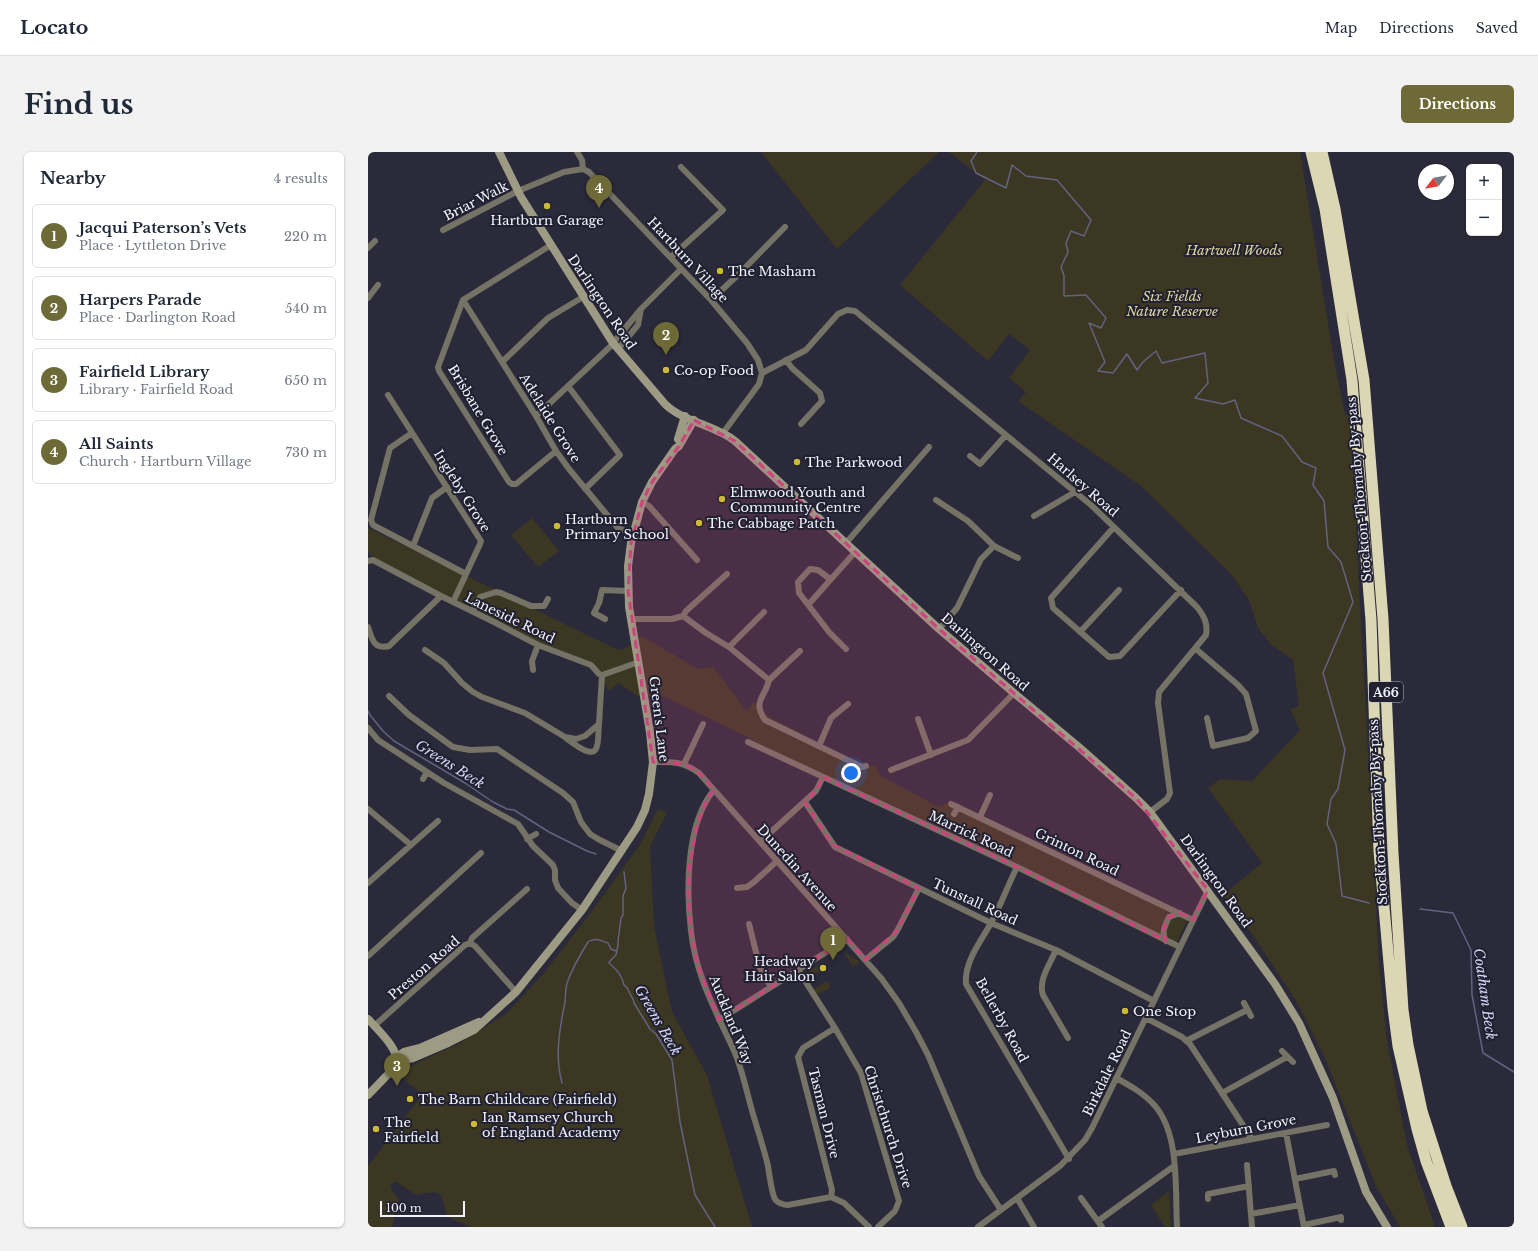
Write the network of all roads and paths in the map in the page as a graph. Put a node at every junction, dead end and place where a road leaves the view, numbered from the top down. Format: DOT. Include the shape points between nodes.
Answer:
graph roads {
  1 [pos="499,152"];
  2 [pos="577,152"];
  3 [pos="1311,152"];
  4 [pos="1322,152"];
  5 [pos="681,166"];
  6 [pos="582,169"];
  7 [pos="518,191"];
  8 [pos="785,227"];
  9 [pos="443,230"];
  10 [pos="551,245"];
  11 [pos="671,257"];
  12 [pos="681,269"];
  13 [pos="378,285"];
  14 [pos="583,297"];
  15 [pos="368,298"];
  16 [pos="463,300"];
  17 [pos="711,300"];
  18 [pos="637,318"];
  19 [pos="623,331"];
  20 [pos="629,336"];
  21 [pos="615,346"];
  22 [pos="786,360"];
  23 [pos="502,362"];
  24 [pos="762,373"];
  25 [pos="568,386"];
  26 [pos="388,395"];
  27 [pos="536,416"];
  28 [pos="685,416"];
  29 [pos="694,420"];
  30 [pos="801,424"];
  31 [pos="412,433"];
  32 [pos="723,433"];
  33 [pos="1006,435"];
  34 [pos="929,447"];
  35 [pos="675,449"];
  36 [pos="556,451"];
  37 [pos="970,456"];
  38 [pos="447,487"];
  39 [pos="585,489"];
  40 [pos="1075,492"];
  41 [pos="936,500"];
  42 [pos="642,502"];
  43 [pos="1034,516"];
  44 [pos="1114,527"];
  45 [pos="633,534"];
  46 [pos="846,543"];
  47 [pos="412,546"];
  48 [pos="994,546"];
  49 [pos="856,552"];
  50 [pos="1018,558"];
  51 [pos="371,560"];
  52 [pos="697,560"];
  53 [pos="466,574"];
  54 [pos="727,574"];
  55 [pos="830,580"];
  56 [pos="603,583"];
  57 [pos="602,590"];
  58 [pos="1119,590"];
  59 [pos="1181,590"];
  60 [pos="628,591"];
  61 [pos="441,596"];
  62 [pos="548,598"];
  63 [pos="453,602"];
  64 [pos="808,605"];
  65 [pos="473,611"];
  66 [pos="764,612"];
  67 [pos="683,616"];
  68 [pos="605,619"];
  69 [pos="632,619"];
  70 [pos="368,628"];
  71 [pos="939,629"];
  72 [pos="1080,632"];
  73 [pos="538,645"];
  74 [pos="729,647"];
  75 [pos="846,649"];
  76 [pos="1196,649"];
  77 [pos="425,650"];
  78 [pos="800,652"];
  79 [pos="639,662"];
  80 [pos="533,670"];
  81 [pos="602,675"];
  82 [pos="769,680"];
  83 [pos="1014,693"];
  84 [pos="389,696"];
  85 [pos="399,696"];
  86 [pos="394,701"];
  87 [pos="848,704"];
  88 [pos="1207,718"];
  89 [pos="918,719"];
  90 [pos="599,724"];
  91 [pos="703,724"];
  92 [pos="368,728"];
  93 [pos="565,737"];
  94 [pos="751,742"];
  95 [pos="819,746"];
  96 [pos="931,755"];
  97 [pos="654,762"];
  98 [pos="684,764"];
  99 [pos="866,766"];
  100 [pos="891,770"];
  101 [pos="427,772"];
  102 [pos="823,777"];
  103 [pos="422,779"];
  104 [pos="714,790"];
  105 [pos="990,795"];
  106 [pos="805,802"];
  107 [pos="951,804"];
  108 [pos="958,807"];
  109 [pos="368,809"];
  110 [pos="1150,812"];
  111 [pos="954,814"];
  112 [pos="980,817"];
  113 [pos="438,820"];
  114 [pos="536,834"];
  115 [pos="527,839"];
  116 [pos="760,842"];
  117 [pos="410,845"];
  118 [pos="622,851"];
  119 [pos="480,853"];
  120 [pos="777,862"];
  121 [pos="1016,867"];
  122 [pos="368,883"];
  123 [pos="737,888"];
  124 [pos="919,888"];
  125 [pos="526,889"];
  126 [pos="1208,890"];
  127 [pos="432,898"];
  128 [pos="436,904"];
  129 [pos="582,910"];
  130 [pos="1180,913"];
  131 [pos="1193,920"];
  132 [pos="991,923"];
  133 [pos="749,924"];
  134 [pos="847,939"];
  135 [pos="1166,941"];
  136 [pos="470,943"];
  137 [pos="1180,947"];
  138 [pos="1056,950"];
  139 [pos="368,956"];
  140 [pos="865,960"];
  141 [pos="798,970"];
  142 [pos="771,987"];
  143 [pos="516,992"];
  144 [pos="1154,1001"];
  145 [pos="1244,1003"];
  146 [pos="1247,1010"];
  147 [pos="1251,1016"];
  148 [pos="1146,1018"];
  149 [pos="368,1019"];
  150 [pos="718,1020"];
  151 [pos="374,1026"];
  152 [pos="835,1028"];
  153 [pos="1068,1038"];
  154 [pos="1186,1041"];
  155 [pos="1282,1051"];
  156 [pos="397,1057"];
  157 [pos="1288,1057"];
  158 [pos="1293,1062"];
  159 [pos="1116,1078"];
  160 [pos="1222,1093"];
  161 [pos="368,1095"];
  162 [pos="1324,1124"];
  163 [pos="1417,1129"];
  164 [pos="1286,1133"];
  165 [pos="1252,1139"];
  166 [pos="1431,1141"];
  167 [pos="1174,1154"];
  168 [pos="1069,1159"];
  169 [pos="1247,1165"];
  170 [pos="1174,1166"];
  171 [pos="1335,1175"];
  172 [pos="1295,1179"];
  173 [pos="1249,1186"];
  174 [pos="831,1197"];
  175 [pos="1017,1198"];
  176 [pos="1081,1198"];
  177 [pos="1208,1199"];
  178 [pos="1300,1205"];
  179 [pos="1002,1210"];
  180 [pos="1251,1214"];
  181 [pos="1341,1220"];
  182 [pos="1098,1221"];
  183 [pos="1304,1226"];
  184 [pos="869,1227"];
  185 [pos="878,1227"];
  186 [pos="978,1227"];
  187 [pos="1034,1227"];
  188 [pos="1102,1227"];
  189 [pos="1177,1227"];
  190 [pos="1252,1227"];
  191 [pos="1387,1227"];
  192 [pos="1443,1227"];
  193 [pos="1451,1227"];
  194 [pos="1462,1227"];
  195 [pos="1471,1227"];
  1 -- 7 [label="street, Darlington Road"];
  2 -- 6 [label="street" via="582,160"];
  3 -- 163 [label="highway, Stockton-Thornaby By-pass / A66" via="1325,209 1352,380 1371,620 1380,851 1392,1008"];
  4 -- 166 [label="highway, Stockton-Thornaby By-pass / A66" via="1336,209 1364,380 1383,619 1403,1010 1415,1080"];
  5 -- 11 [label="street" via="723,210"];
  6 -- 7 [label="street" via="564,172"];
  6 -- 11 [label="street, Hartburn Village" via="594,176"];
  7 -- 9 [label="street, Briar Walk"];
  7 -- 10 [label="street, Darlington Road"];
  8 -- 17 [label="street"];
  10 -- 14 [label="street, Darlington Road"];
  10 -- 16 [label="street"];
  11 -- 12 [label="street, Hartburn Village"];
  12 -- 17 [label="street, Hartburn Village"];
  12 -- 18 [label="street" via="641,309"];
  13 -- 15 [label="street"];
  14 -- 21 [label="street, Darlington Road"];
  14 -- 23 [label="street" via="548,318"];
  16 -- 23 [label="street, Adelaide Grove"];
  16 -- 36 [label="street, Brisbane Grove" via="438,367 439,371 509,482 516,484"];
  17 -- 24 [label="street, Hartburn Village" via="753,351"];
  18 -- 19 [label="street"];
  18 -- 20 [label="street" via="638,326"];
  19 -- 20 [label="street"];
  19 -- 21 [label="street"];
  20 -- 21 [label="street"];
  21 -- 25 [label="street"];
  21 -- 28 [label="street, Darlington Road" via="669,408"];
  22 -- 24 [label="street, Harlsey Road"];
  22 -- 30 [label="street" via="820,393 822,401"];
  22 -- 33 [label="street, Harlsey Road" via="806,350 838,314 847,310 855,311"];
  23 -- 27 [label="street, Adelaide Grove"];
  24 -- 32 [label="street" via="754,392"];
  25 -- 27 [label="street"];
  25 -- 39 [label="street" via="620,455"];
  26 -- 31 [label="street, Ingleby Grove"];
  27 -- 36 [label="street, Adelaide Grove"];
  28 -- 29 [label="street, Darlington Road"];
  28 -- 35 [label="street, Green's Lane"];
  29 -- 32 [label="street, Darlington Road"];
  29 -- 35 [label="street, Green's Lane"];
  31 -- 38 [label="street, Ingleby Grove"];
  31 -- 47 [label="street" via="390,448 371,520 373,525"];
  32 -- 46 [label="street, Darlington Road" via="743,448"];
  33 -- 37 [label="street" via="980,464"];
  33 -- 40 [label="street, Harlsey Road"];
  34 -- 46 [label="street"];
  35 -- 42 [label="street, Green's Lane" via="652,482"];
  36 -- 39 [label="street, Adelaide Grove"];
  38 -- 47 [label="street" via="432,498"];
  38 -- 53 [label="street, Ingleby Grove" via="481,541"];
  39 -- 45 [label="street, Adelaide Grove" via="618,528"];
  40 -- 43 [label="street"];
  40 -- 44 [label="street, Harlsey Road"];
  41 -- 48 [label="street" via="968,521"];
  42 -- 45 [label="street, Green's Lane"];
  42 -- 52 [label="street"];
  44 -- 59 [label="street, Harlsey Road"];
  44 -- 72 [label="street" via="1051,598 1053,608"];
  45 -- 60 [label="street, Green's Lane" via="628,566"];
  46 -- 49 [label="street, Darlington Road"];
  47 -- 53 [label="street"];
  48 -- 50 [label="street"];
  48 -- 71 [label="street" via="981,559 956,608"];
  49 -- 55 [label="street"];
  49 -- 71 [label="street, Darlington Road"];
  51 -- 61 [label="street, Laneside Road"];
  53 -- 63 [label="street, Ingleby Grove"];
  54 -- 67 [label="street" via="686,610"];
  55 -- 64 [label="street"];
  55 -- 64 [label="street" via="818,570 810,569 798,582 799,593"];
  56 -- 57 [label="street"];
  57 -- 60 [label="street"];
  57 -- 68 [label="street" via="594,613"];
  58 -- 72 [label="street"];
  59 -- 72 [label="street" via="1120,656 1109,657"];
  59 -- 76 [label="street, Harlsey Road" via="1204,616 1208,627 1206,635"];
  60 -- 69 [label="street, Green's Lane"];
  61 -- 63 [label="street, Laneside Road"];
  61 -- 70 [label="street" via="389,646 377,646"];
  62 -- 65 [label="street" via="545,609 496,592 480,597"];
  63 -- 65 [label="street, Laneside Road"];
  64 -- 75 [label="street"];
  65 -- 73 [label="street, Laneside Road"];
  66 -- 74 [label="street"];
  67 -- 69 [label="street" via="672,619"];
  67 -- 74 [label="street"];
  69 -- 79 [label="street, Green's Lane"];
  71 -- 83 [label="street, Darlington Road"];
  73 -- 80 [label="street" via="532,661"];
  73 -- 81 [label="street, Laneside Road" via="591,666"];
  74 -- 82 [label="street"];
  76 -- 88 [label="street" via="1246,694 1256,731 1248,738 1213,746"];
  76 -- 110 [label="street, Harlsey Road" via="1160,692 1158,703 1170,793 1167,799"];
  77 -- 93 [label="street" via="444,663 473,692 525,713"];
  78 -- 82 [label="street"];
  79 -- 81 [label="street"];
  79 -- 97 [label="street, Green's Lane"];
  81 -- 90 [label="street"];
  82 -- 95 [label="street" via="759,702 760,712 765,720"];
  83 -- 96 [label="street" via="968,740"];
  83 -- 110 [label="street, Darlington Road" via="1080,748"];
  84 -- 86 [label="street"];
  85 -- 86 [label="street"];
  86 -- 118 [label="street" via="409,716 453,747 470,750 497,749 501,755 567,795 590,834"];
  87 -- 95 [label="street" via="831,718"];
  89 -- 96 [label="street"];
  90 -- 93 [label="street" via="585,736 576,739"];
  90 -- 93 [label="street" via="597,747 594,751 586,751"];
  91 -- 98 [label="street"];
  92 -- 101 [label="street" via="378,740"];
  94 -- 102 [label="street, Marrick Road"];
  95 -- 99 [label="street" via="862,767"];
  96 -- 100 [label="street"];
  97 -- 98 [label="street, Dunedin Avenue"];
  97 -- 118 [label="street, Green's Lane" via="645,810"];
  98 -- 104 [label="street, Dunedin Avenue" via="699,773"];
  101 -- 103 [label="street"];
  101 -- 115 [label="street" via="518,824"];
  102 -- 106 [label="street" via="816,791"];
  102 -- 121 [label="street, Marrick Road"];
  104 -- 116 [label="street, Dunedin Avenue"];
  104 -- 150 [label="street, Auckland Way" via="707,798 697,826 689,868 688,899 697,964"];
  105 -- 112 [label="street"];
  106 -- 116 [label="street"];
  106 -- 124 [label="street, Tunstall Road" via="836,847"];
  107 -- 108 [label="street, Grinton Road"];
  108 -- 111 [label="street"];
  108 -- 112 [label="street, Grinton Road"];
  109 -- 117 [label="street"];
  110 -- 126 [label="street, Darlington Road"];
  112 -- 130 [label="street, Grinton Road"];
  113 -- 117 [label="street"];
  114 -- 115 [label="street"];
  115 -- 129 [label="street" via="553,865 554,880 558,888"];
  116 -- 120 [label="street, Dunedin Avenue"];
  117 -- 122 [label="street"];
  118 -- 129 [label="street, Green's Lane"];
  119 -- 127 [label="street"];
  120 -- 123 [label="street" via="747,887"];
  120 -- 134 [label="street, Dunedin Avenue"];
  121 -- 132 [label="street, Bellerby Road"];
  121 -- 135 [label="street, Marrick Road"];
  124 -- 132 [label="street, Tunstall Road"];
  124 -- 140 [label="street" via="893,937"];
  125 -- 136 [label="street, Preston Road" via="472,938"];
  126 -- 131 [label="street, Birkdale Road"];
  126 -- 191 [label="street, Darlington Road" via="1275,984 1299,1023 1333,1098 1366,1192"];
  127 -- 128 [label="street"];
  127 -- 139 [label="street"];
  129 -- 143 [label="street, Green's Lane"];
  130 -- 131 [label="street, Grinton Road"];
  130 -- 135 [label="street" via="1169,917 1163,931"];
  131 -- 137 [label="street, Birkdale Road"];
  132 -- 138 [label="street, Tunstall Road"];
  132 -- 168 [label="street, Bellerby Road" via="979,942 967,970 966,984"];
  133 -- 142 [label="street" via="760,968"];
  134 -- 140 [label="street, Dunedin Avenue"];
  134 -- 141 [label="street"];
  135 -- 137 [label="street, Marrick Road"];
  136 -- 143 [label="street, Preston Road"];
  136 -- 151 [label="street, Preston Road"];
  137 -- 144 [label="street, Birkdale Road"];
  138 -- 144 [label="street, Tunstall Road"];
  138 -- 153 [label="street" via="1041,989"];
  140 -- 179 [label="street, Dunedin Avenue" via="899,1003 916,1032 979,1176"];
  141 -- 142 [label="street"];
  141 -- 152 [label="street, Christchurch Drive"];
  142 -- 150 [label="street"];
  143 -- 156 [label="street, Green's Lane" via="485,1020"];
  144 -- 148 [label="street, Birkdale Road"];
  145 -- 146 [label="street"];
  146 -- 147 [label="street"];
  146 -- 154 [label="street"];
  148 -- 154 [label="street"];
  148 -- 159 [label="street, Birkdale Road"];
  149 -- 151 [label="street"];
  150 -- 174 [label="street, Auckland Way" via="735,1054 775,1199 781,1204 788,1205"];
  151 -- 156 [label="street" via="394,1049"];
  152 -- 174 [label="street, Tasman Drive" via="803,1048 798,1057 832,1190"];
  152 -- 185 [label="street, Christchurch Drive" via="861,1073 900,1200 895,1211"];
  154 -- 160 [label="street" via="1194,1049"];
  155 -- 157 [label="street"];
  156 -- 161 [label="street" via="395,1066"];
  157 -- 158 [label="street"];
  157 -- 160 [label="street"];
  159 -- 167 [label="street" via="1142,1094 1161,1113"];
  159 -- 168 [label="street, Birkdale Road" via="1092,1128"];
  160 -- 165 [label="street"];
  162 -- 164 [label="street, Leyburn Grove"];
  163 -- 192 [label="highway, A66" via="1421,1162"];
  163 -- 193 [label="highway, Stockton-Thornaby By-pass / A66"];
  164 -- 165 [label="street, Leyburn Grove"];
  164 -- 172 [label="street"];
  165 -- 167 [label="street, Leyburn Grove"];
  166 -- 194 [label="highway, Stockton-Thornaby By-pass / A66"];
  166 -- 195 [label="highway"];
  167 -- 170 [label="street"];
  168 -- 175 [label="street, Birkdale Road"];
  169 -- 173 [label="street"];
  170 -- 182 [label="street"];
  170 -- 189 [label="street"];
  171 -- 172 [label="street" via="1334,1171"];
  172 -- 178 [label="street"];
  173 -- 177 [label="street" via="1208,1194"];
  173 -- 180 [label="street"];
  174 -- 184 [label="street" via="844,1203"];
  175 -- 179 [label="street, Birkdale Road"];
  175 -- 187 [label="street"];
  176 -- 182 [label="street"];
  178 -- 180 [label="street"];
  178 -- 183 [label="street"];
  179 -- 186 [label="street, Birkdale Road"];
  180 -- 190 [label="street"];
  181 -- 183 [label="street" via="1341,1217"];
  182 -- 188 [label="street"];
}
